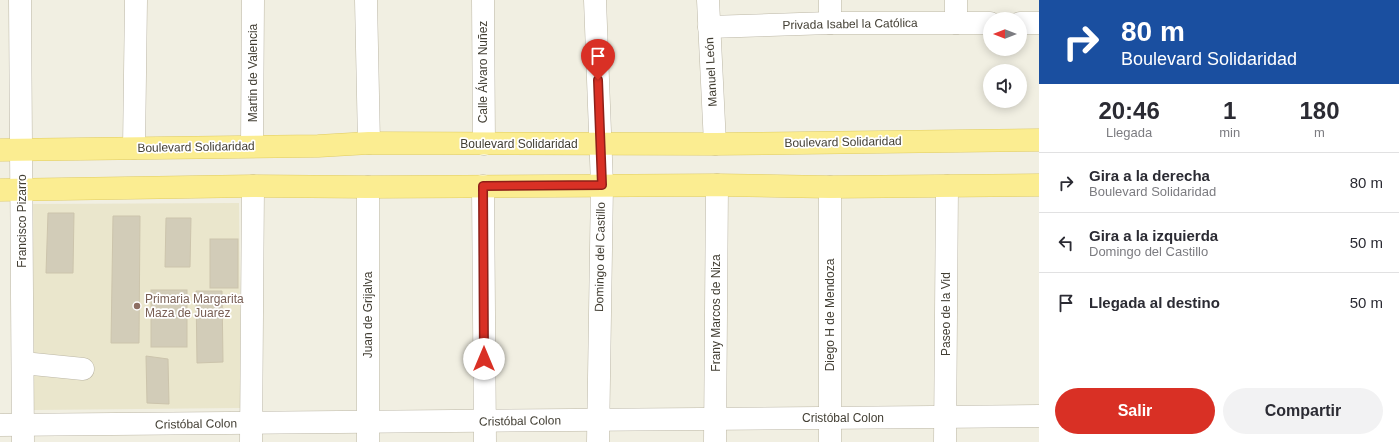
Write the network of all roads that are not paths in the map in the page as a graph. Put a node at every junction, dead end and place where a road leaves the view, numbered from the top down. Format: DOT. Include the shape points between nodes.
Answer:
graph roads {
  1 [pos="20,0"];
  2 [pos="136,0"];
  3 [pos="253,0"];
  4 [pos="366,0"];
  5 [pos="483,0"];
  6 [pos="595,0"];
  7 [pos="708,0"];
  8 [pos="830,0"];
  9 [pos="956,0"];
  10 [pos="830,22"];
  11 [pos="956,23"];
  12 [pos="983,23"];
  13 [pos="1027,23"];
  14 [pos="1039,23"];
  15 [pos="709,28"];
  16 [pos="1039,140"];
  17 [pos="369,143"];
  18 [pos="484,144"];
  19 [pos="600,144"];
  20 [pos="714,144"];
  21 [pos="252,146"];
  22 [pos="134,148"];
  23 [pos="0,150"];
  24 [pos="22,150"];
  25 [pos="602,185"];
  26 [pos="717,185"];
  27 [pos="1039,185"];
  28 [pos="253,186"];
  29 [pos="483,186"];
  30 [pos="947,186"];
  31 [pos="368,187"];
  32 [pos="830,187"];
  33 [pos="21,189"];
  34 [pos="0,190"];
  35 [pos="23,363"];
  36 [pos="83,369"];
  37 [pos="1039,416"];
  38 [pos="715,418"];
  39 [pos="830,418"];
  40 [pos="945,418"];
  41 [pos="598,421"];
  42 [pos="0,425"];
  43 [pos="368,432"];
  44 [pos="485,432"];
  45 [pos="140,433"];
  46 [pos="250,433"];
  47 [pos="23,434"];
  48 [pos="598,442"];
  49 [pos="715,442"];
  50 [pos="830,442"];
  51 [pos="945,442"];
  1 -- 24 [label="street, Francisco Pizarro"];
  2 -- 22 [label="street"];
  3 -- 21 [label="street, Martin de Valencia"];
  4 -- 17 [label="street"];
  5 -- 18 [label="street, Calle Álvaro Nuñez"];
  6 -- 19 [label="street, Domingo del Castillo"];
  7 -- 15 [label="street, Manuel León"];
  8 -- 10 [label="street"];
  9 -- 11 [label="street"];
  10 -- 11 [label="street, Privada Isabel la Católica"];
  10 -- 15 [label="street, Privada Isabel la Católica"];
  11 -- 12 [label="street, Privada Isabel la Católica"];
  13 -- 14 [label="street"];
  15 -- 20 [label="street, Manuel León"];
  16 -- 20 [label="main road, Boulevard Solidaridad"];
  17 -- 18 [label="main road, Boulevard Solidaridad"];
  17 -- 21 [label="main road, Boulevard Solidaridad"];
  18 -- 19 [label="main road, Boulevard Solidaridad"];
  19 -- 20 [label="main road, Boulevard Solidaridad"];
  19 -- 25 [label="street, Domingo del Castillo"];
  21 -- 22 [label="main road, Boulevard Solidaridad"];
  22 -- 24 [label="main road, Boulevard Solidaridad"];
  23 -- 24 [label="main road, Boulevard Solidaridad"];
  24 -- 33 [label="street, Francisco Pizarro"];
  25 -- 26 [label="main road"];
  25 -- 29 [label="main road"];
  25 -- 41 [label="street, Domingo del Castillo"];
  26 -- 32 [label="main road"];
  26 -- 38 [label="street, Frany Marcos de Niza"];
  27 -- 30 [label="main road"];
  28 -- 31 [label="main road"];
  28 -- 33 [label="main road"];
  28 -- 46 [label="street"];
  29 -- 31 [label="main road"];
  29 -- 44 [label="street"];
  30 -- 32 [label="main road"];
  30 -- 40 [label="street, Paseo de la Vid"];
  31 -- 43 [label="street, Juan de Grijalva"];
  32 -- 39 [label="street, Diego H de Mendoza"];
  33 -- 34 [label="main road"];
  33 -- 35 [label="street, Francisco Pizarro"];
  35 -- 36 [label="street"];
  35 -- 47 [label="street, Francisco Pizarro"];
  37 -- 40 [label="street, Cristóbal Colon"];
  38 -- 39 [label="street, Cristóbal Colon"];
  38 -- 41 [label="street, Cristóbal Colon"];
  38 -- 49 [label="street, Frany Marcos de Niza"];
  39 -- 40 [label="street, Cristóbal Colon"];
  39 -- 50 [label="street, Diego H de Mendoza"];
  40 -- 51 [label="street, Paseo de la Vid"];
  41 -- 44 [label="street, Cristóbal Colon"];
  41 -- 48 [label="street, Domingo del Castillo"];
  42 -- 47 [label="street, Cristóbal Colon"];
  43 -- 44 [label="street, Cristóbal Colon"];
  43 -- 46 [label="street, Cristóbal Colon"];
  45 -- 46 [label="street, Cristóbal Colon"];
  45 -- 47 [label="street, Cristóbal Colon"];
}
